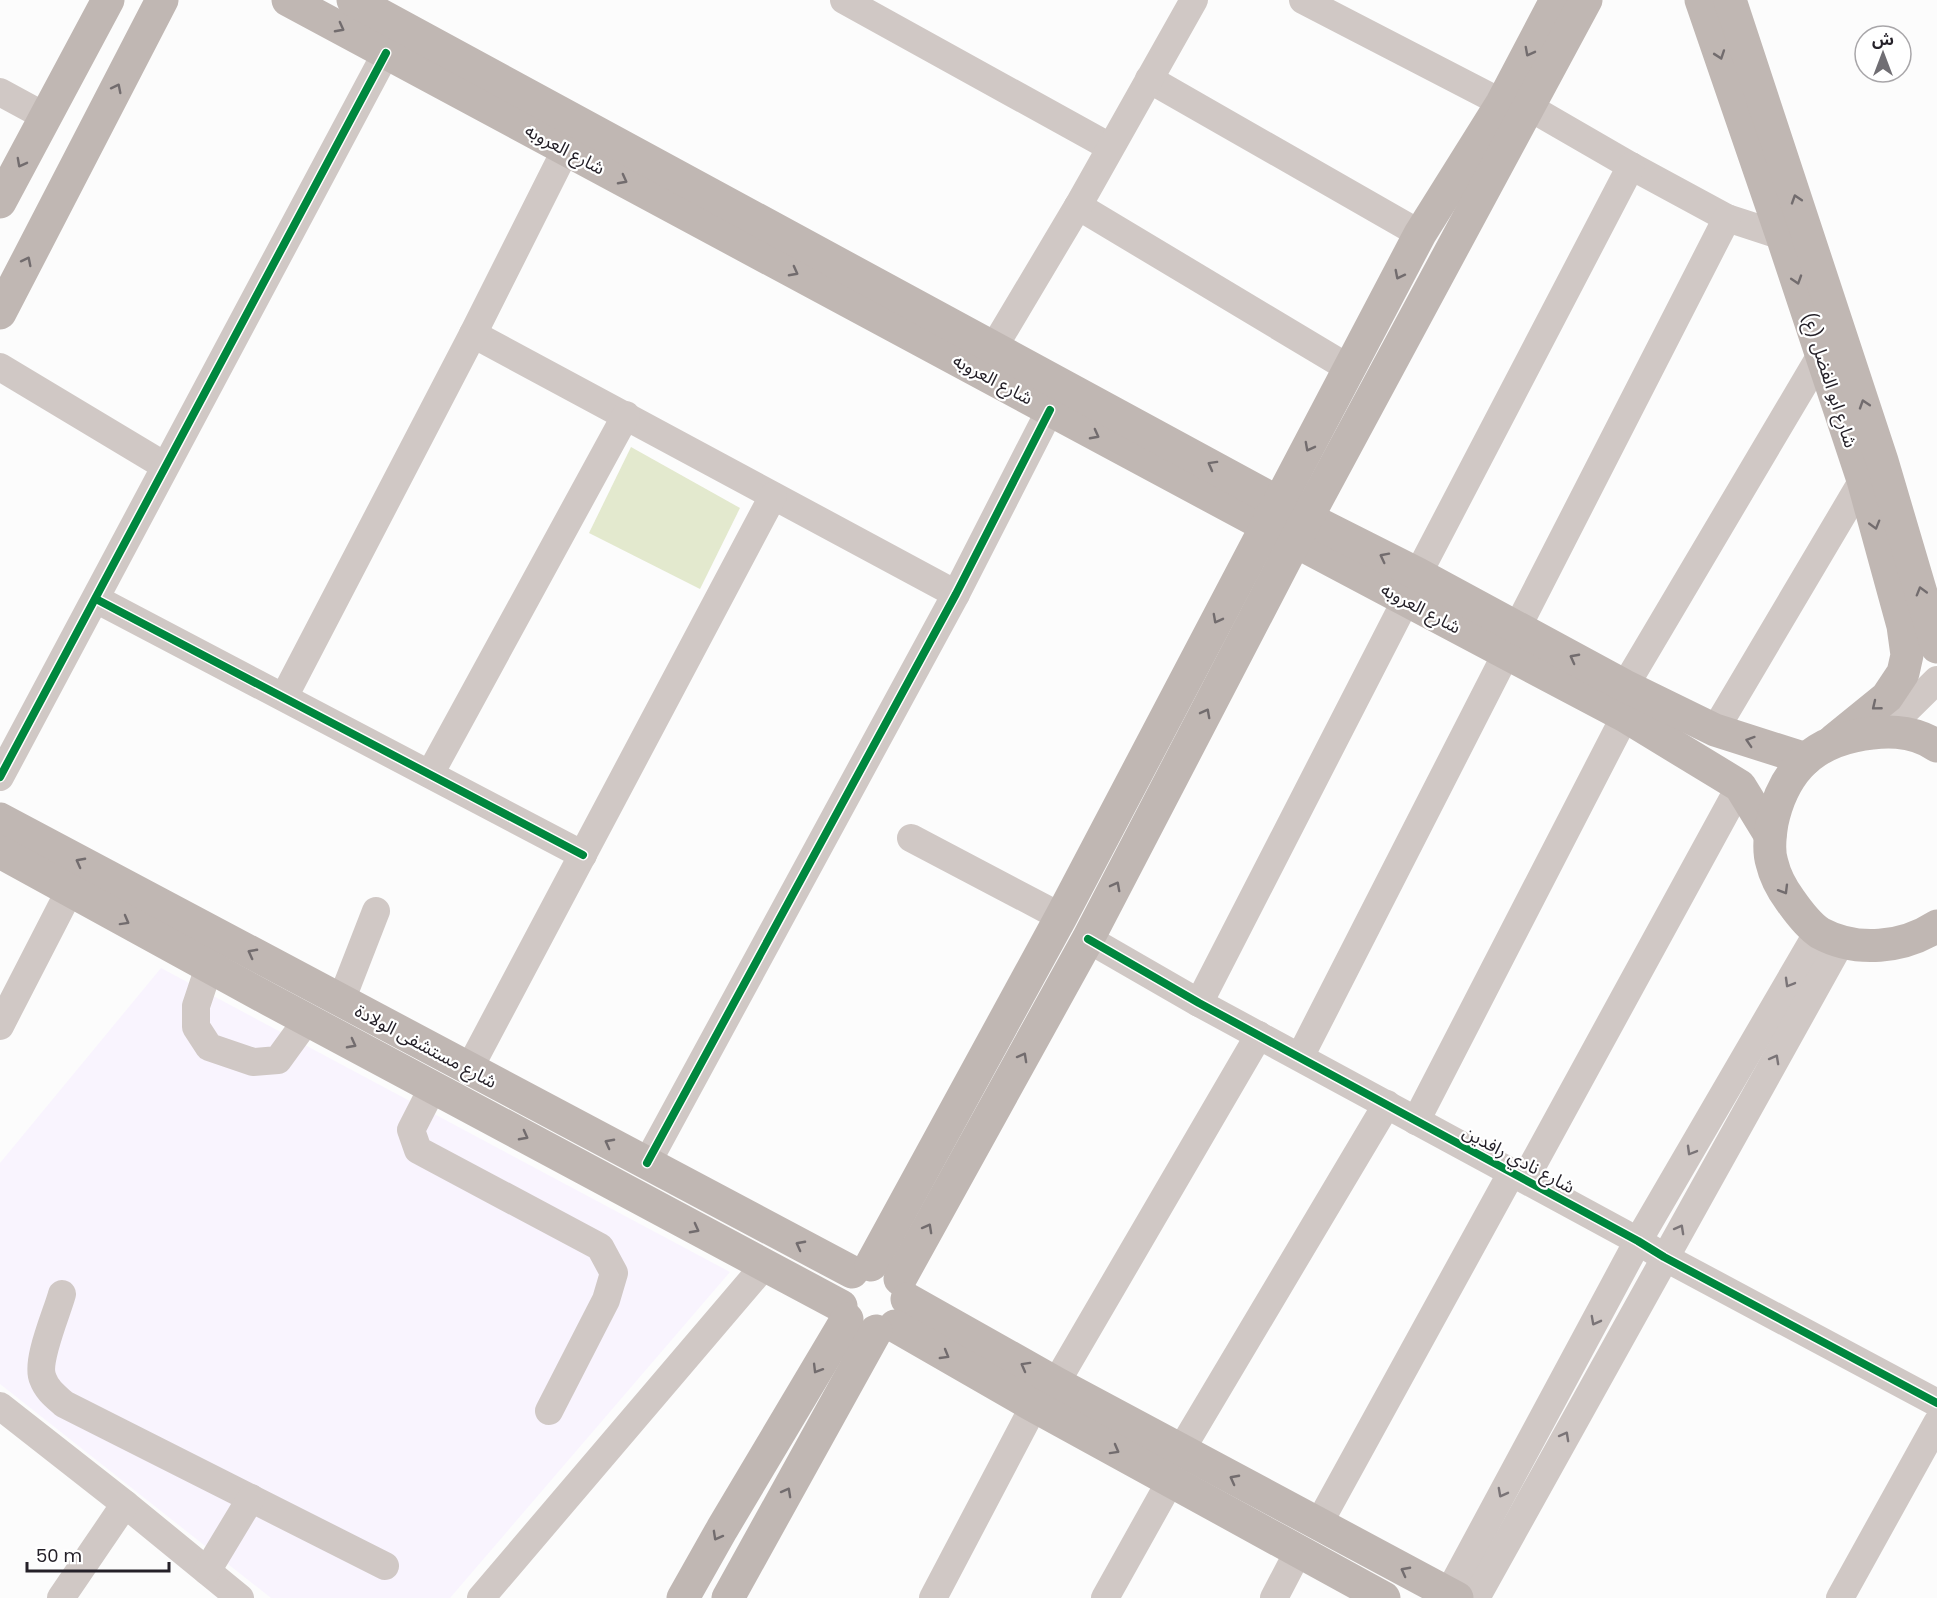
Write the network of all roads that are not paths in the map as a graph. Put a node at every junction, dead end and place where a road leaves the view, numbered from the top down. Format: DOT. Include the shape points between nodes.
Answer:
graph roads {
  1 [pos="108,0"];
  2 [pos="162,0"];
  3 [pos="288,0"];
  4 [pos="353,0"];
  5 [pos="844,0"];
  6 [pos="1194,0"];
  7 [pos="1303,0"];
  8 [pos="1556,0"];
  9 [pos="1586,0"];
  10 [pos="1701,0"];
  11 [pos="1730,0"];
  12 [pos="388,8"];
  13 [pos="386,53"];
  14 [pos="1149,79"];
  15 [pos="0,92"];
  16 [pos="1515,105"];
  17 [pos="46,117"];
  18 [pos="1110,147"];
  19 [pos="566,150"];
  20 [pos="1631,166"];
  21 [pos="0,202"];
  22 [pos="1078,206"];
  23 [pos="1727,218"];
  24 [pos="1420,234"];
  25 [pos="1782,236"];
  26 [pos="0,314"];
  27 [pos="473,334"];
  28 [pos="994,347"];
  29 [pos="1821,355"];
  30 [pos="0,367"];
  31 [pos="1350,369"];
  32 [pos="1050,410"];
  33 [pos="626,415"];
  34 [pos="165,466"];
  35 [pos="1863,480"];
  36 [pos="773,496"];
  37 [pos="1287,522"];
  38 [pos="1412,587"];
  39 [pos="956,594"];
  40 [pos="96,599"];
  41 [pos="1512,641"];
  42 [pos="1937,647"];
  43 [pos="1937,680"];
  44 [pos="284,697"];
  45 [pos="1625,701"];
  46 [pos="1715,730"];
  47 [pos="1883,733"];
  48 [pos="1834,740"];
  49 [pos="1937,746"];
  50 [pos="1806,759"];
  51 [pos="430,774"];
  52 [pos="0,777"];
  53 [pos="1740,786"];
  54 [pos="0,819"];
  55 [pos="1770,835"];
  56 [pos="911,838"];
  57 [pos="0,852"];
  58 [pos="583,855"];
  59 [pos="70,890"];
  60 [pos="376,911"];
  61 [pos="1060,917"];
  62 [pos="1937,926"];
  63 [pos="1830,937"];
  64 [pos="1088,939"];
  65 [pos="209,967"];
  66 [pos="288,973"];
  67 [pos="270,1000"];
  68 [pos="341,1001"];
  69 [pos="1199,1003"];
  70 [pos="307,1020"];
  71 [pos="0,1026"];
  72 [pos="1259,1035"];
  73 [pos="1300,1057"];
  74 [pos="469,1068"];
  75 [pos="433,1087"];
  76 [pos="1387,1104"];
  77 [pos="1416,1120"];
  78 [pos="647,1163"];
  79 [pos="1518,1176"];
  80 [pos="1638,1241"];
  81 [pos="1664,1257"];
  82 [pos="764,1266"];
  83 [pos="62,1294"];
  84 [pos="874,1300"];
  85 [pos="1045,1395"];
  86 [pos="1937,1403"];
  87 [pos="0,1406"];
  88 [pos="549,1411"];
  89 [pos="1937,1424"];
  90 [pos="1176,1466"];
  91 [pos="251,1498"];
  92 [pos="125,1504"];
  93 [pos="1318,1525"];
  94 [pos="1299,1552"];
  95 [pos="385,1566"];
  96 [pos="207,1571"];
  97 [pos="1457,1597"];
  98 [pos="61,1598"];
  99 [pos="240,1598"];
  100 [pos="481,1598"];
  101 [pos="683,1598"];
  102 [pos="728,1598"];
  103 [pos="933,1598"];
  104 [pos="1105,1598"];
  105 [pos="1274,1598"];
  106 [pos="1384,1598"];
  107 [pos="1840,1598"];
  1 -- 17 [label="main road"];
  26 -- 2 [label="main road, one-way"];
  3 -- 13 [label="main road, شارع العروبه, one-way"];
  4 -- 12 [label="main road, شارع العروبه"];
  5 -- 18 [label="street"];
  6 -- 14 [label="street"];
  7 -- 16 [label="street"];
  8 -- 16 [label="main road, one-way"];
  9 -- 16 [label="main road"];
  10 -- 25 [label="main road, شارع ابو الفضل (ع), one-way"];
  42 -- 11 [label="main road, شارع ابو الفضل (ع), one-way" via="1882,460"];
  12 -- 28 [label="main road, شارع العروبه"];
  13 -- 19 [label="main road, شارع العروبه"];
  13 -- 34 [label="street"];
  14 -- 18 [label="street"];
  14 -- 24 [label="street"];
  15 -- 17 [label="street"];
  16 -- 20 [label="street"];
  16 -- 24 [label="main road"];
  16 -- 37 [label="main road"];
  17 -- 21 [label="main road, one-way"];
  18 -- 22 [label="street"];
  19 -- 27 [label="street"];
  19 -- 32 [label="main road, شارع العروبه, one-way"];
  20 -- 23 [label="street"];
  20 -- 38 [label="street"];
  22 -- 28 [label="street"];
  22 -- 31 [label="street"];
  23 -- 25 [label="street"];
  23 -- 41 [label="street"];
  24 -- 31 [label="main road, one-way"];
  25 -- 29 [label="main road, شارع ابو الفضل (ع), one-way"];
  27 -- 33 [label="street"];
  27 -- 44 [label="street"];
  37 -- 28 [label="main road, شارع العروبه, one-way"];
  29 -- 35 [label="main road, شارع ابو الفضل (ع)"];
  29 -- 45 [label="street"];
  30 -- 34 [label="street"];
  31 -- 37 [label="main road, one-way"];
  32 -- 37 [label="main road, شارع العروبه, one-way"];
  32 -- 39 [label="street"];
  33 -- 36 [label="street"];
  33 -- 51 [label="street"];
  34 -- 40 [label="street"];
  35 -- 46 [label="street"];
  35 -- 48 [label="main road, شارع ابو الفضل (ع), one-way" via="1903,626 1907,655 1903,673 1887,697"];
  36 -- 39 [label="street"];
  36 -- 58 [label="street"];
  37 -- 38 [label="main road, شارع العروبه"];
  37 -- 61 [label="main road, one-way"];
  64 -- 37 [label="main road, one-way"];
  38 -- 41 [label="main road, شارع العروبه"];
  38 -- 69 [label="street"];
  39 -- 78 [label="street"];
  40 -- 44 [label="street"];
  40 -- 52 [label="street"];
  41 -- 45 [label="main road, شارع العروبه"];
  41 -- 73 [label="street"];
  43 -- 47 [label="street"];
  44 -- 51 [label="street"];
  45 -- 46 [label="main road, شارع العروبه"];
  45 -- 53 [label="main road, شارع العروبه"];
  45 -- 77 [label="street"];
  50 -- 46 [label="main road, شارع العروبه, one-way"];
  47 -- 48 [label="main road"];
  47 -- 49 [label="main road" via="1910,733"];
  48 -- 50 [label="main road, شارع ابو الفضل (ع)"];
  50 -- 55 [label="main road, شارع ابو الفضل (ع)" via="1791,773 1777,803"];
  51 -- 58 [label="street"];
  53 -- 55 [label="main road, شارع العروبه"];
  53 -- 79 [label="street"];
  66 -- 54 [label="main road, شارع مستشفى الولادة, one-way"];
  55 -- 63 [label="main road, one-way" via="1771,862 1781,887 1795,908"];
  56 -- 61 [label="street"];
  57 -- 59 [label="main road, شارع مستشفى الولادة"];
  58 -- 74 [label="street"];
  59 -- 65 [label="main road, شارع مستشفى الولادة, one-way"];
  59 -- 71 [label="street"];
  60 -- 68 [label="street"];
  61 -- 84 [label="main road"];
  62 -- 63 [label="main road" via="1892,944 1867,946"];
  63 -- 80 [label="street, one-way"];
  81 -- 63 [label="street, one-way"];
  64 -- 69 [label="street, شارع نادي رافدين"];
  84 -- 64 [label="main road, one-way"];
  65 -- 67 [label="main road, شارع مستشفى الولادة"];
  65 -- 70 [label="street" via="196,1006 196,1027 209,1047 253,1062 278,1060"];
  66 -- 67 [label="main road"];
  66 -- 68 [label="main road, شارع مستشفى الولادة"];
  67 -- 70 [label="main road, شارع مستشفى الولادة"];
  68 -- 74 [label="main road, شارع مستشفى الولادة"];
  69 -- 72 [label="street, شارع نادي رافدين"];
  70 -- 75 [label="main road, شارع مستشفى الولادة, one-way"];
  72 -- 73 [label="street, شارع نادي رافدين"];
  72 -- 85 [label="street"];
  73 -- 76 [label="street, شارع نادي رافدين"];
  78 -- 74 [label="main road, شارع مستشفى الولادة, one-way"];
  75 -- 82 [label="main road, شارع مستشفى الولادة, one-way"];
  75 -- 88 [label="street" via="411,1130 418,1150 600,1247 614,1273 606,1300"];
  76 -- 77 [label="street, شارع نادي رافدين"];
  76 -- 90 [label="street"];
  77 -- 79 [label="street, شارع نادي رافدين"];
  84 -- 78 [label="main road, شارع مستشفى الولادة, one-way"];
  79 -- 80 [label="street, شارع نادي رافدين"];
  79 -- 93 [label="street"];
  80 -- 81 [label="street, شارع نادي رافدين"];
  80 -- 97 [label="street, one-way"];
  81 -- 86 [label="street, شارع نادي رافدين"];
  97 -- 81 [label="street, one-way"];
  82 -- 84 [label="main road, شارع مستشفى الولادة"];
  82 -- 100 [label="street"];
  83 -- 91 [label="street" via="41,1363 42,1377 50,1392 64,1404"];
  84 -- 85 [label="main road"];
  84 -- 101 [label="main road, one-way" via="722,1529"];
  102 -- 84 [label="main road, one-way"];
  85 -- 90 [label="main road"];
  85 -- 103 [label="street"];
  87 -- 92 [label="street"];
  89 -- 107 [label="street"];
  93 -- 90 [label="main road, one-way"];
  90 -- 94 [label="main road"];
  90 -- 104 [label="street"];
  91 -- 95 [label="street"];
  91 -- 96 [label="street"];
  92 -- 96 [label="street"];
  92 -- 98 [label="street"];
  97 -- 93 [label="main road, one-way"];
  94 -- 105 [label="street"];
  94 -- 106 [label="main road"];
  96 -- 99 [label="street"];
}
